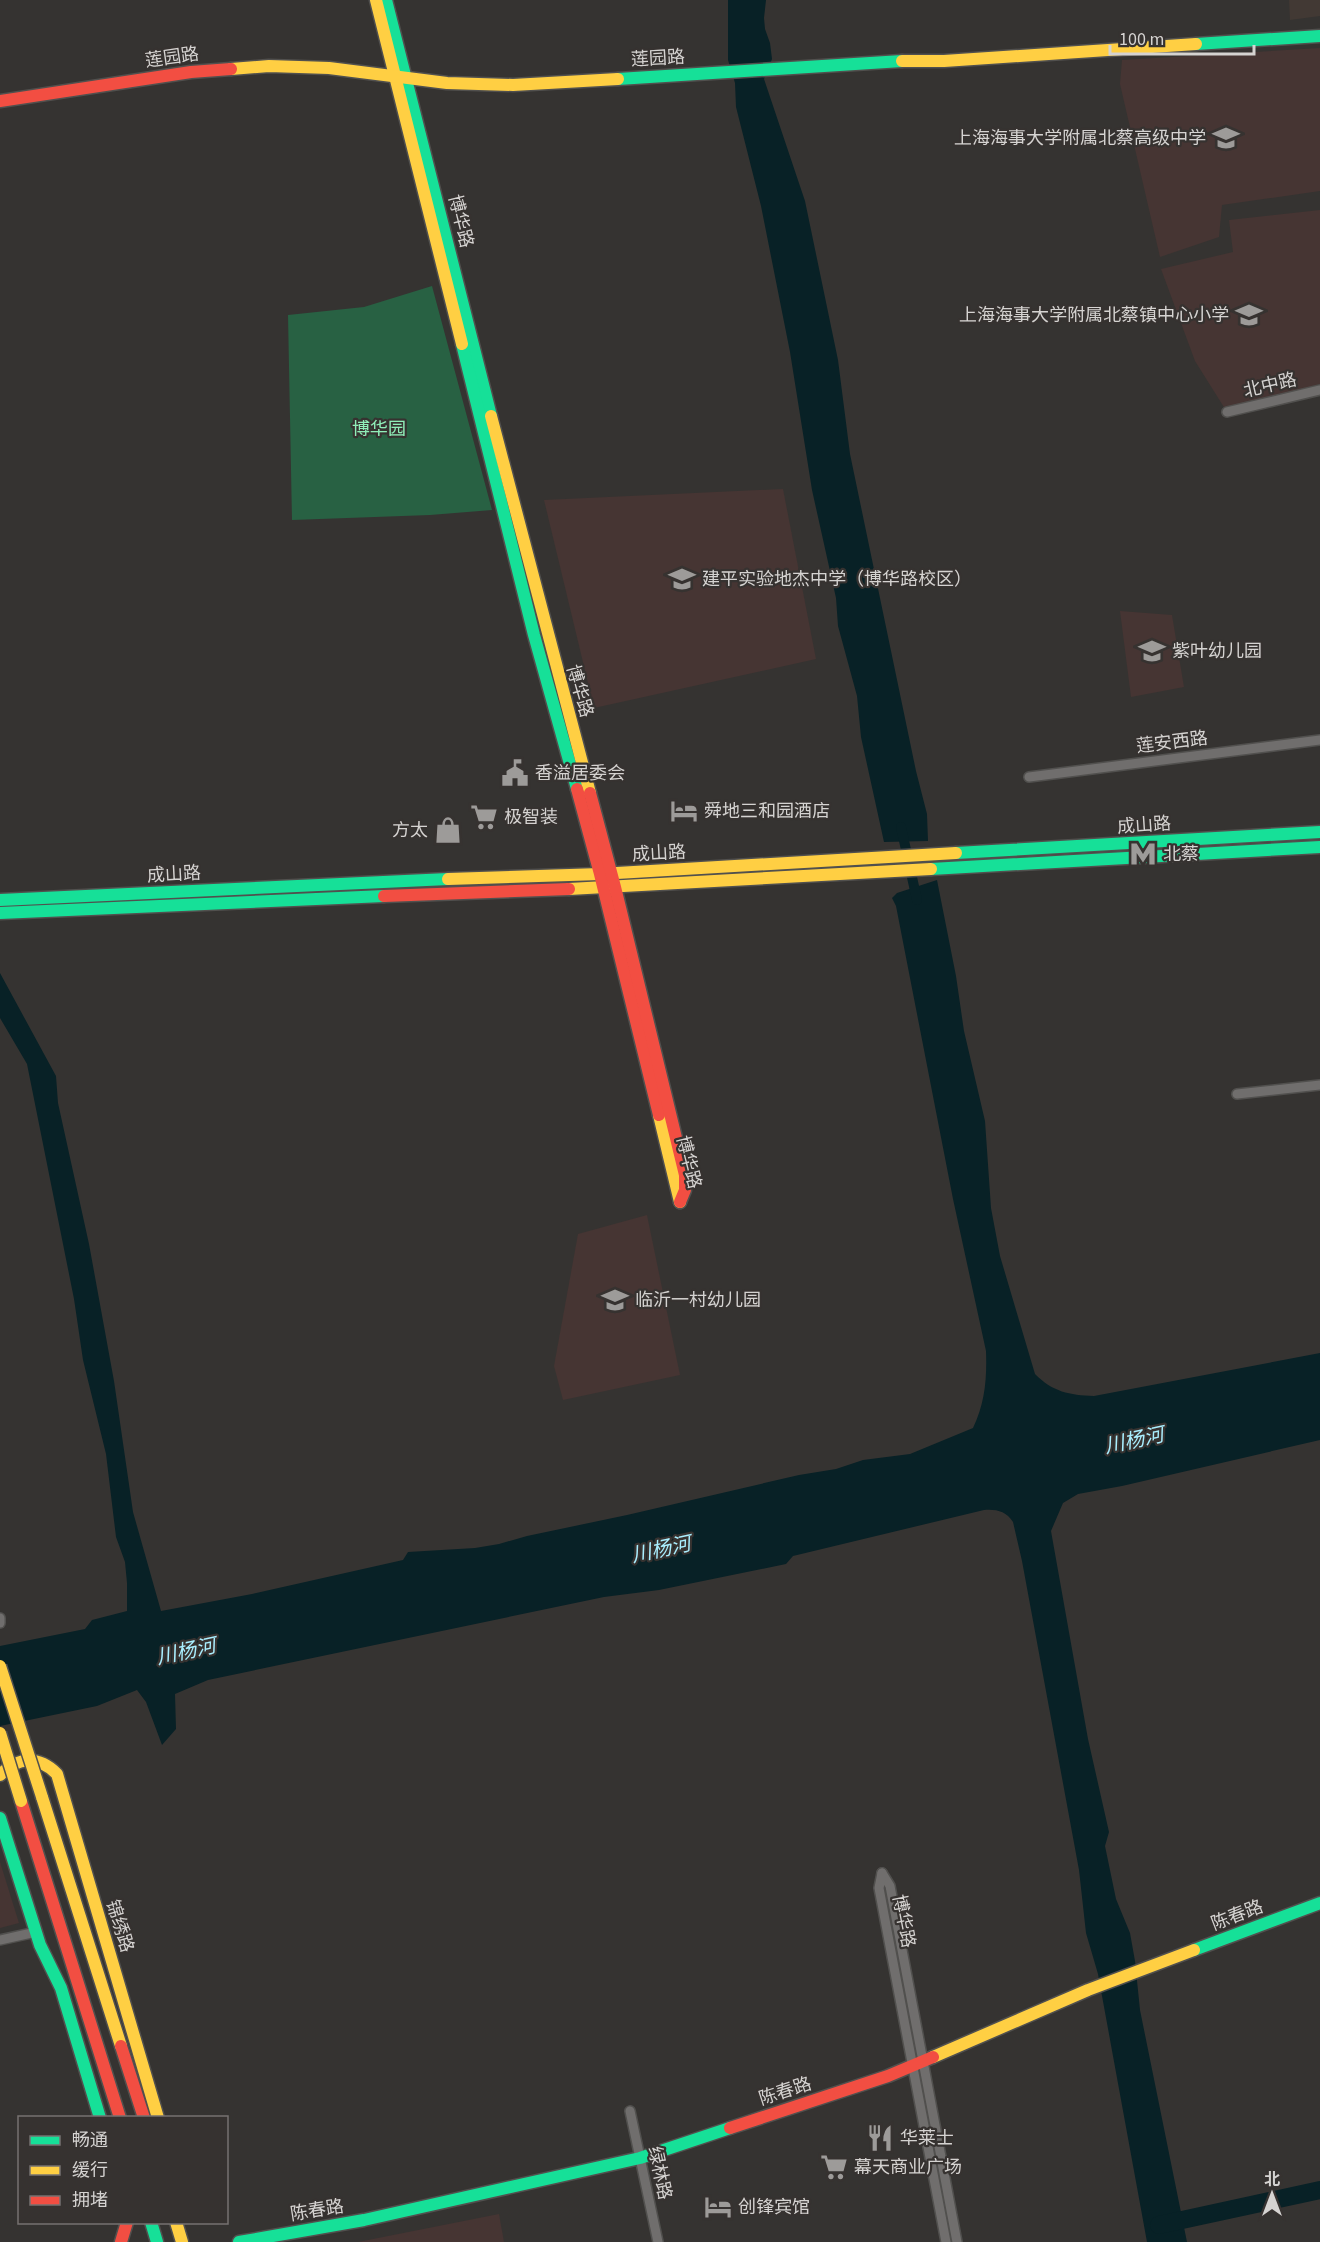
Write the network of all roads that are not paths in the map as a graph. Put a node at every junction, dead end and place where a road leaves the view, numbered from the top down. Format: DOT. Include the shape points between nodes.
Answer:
graph roads {
  1 [pos="376,0"];
  2 [pos="386,0"];
  3 [pos="1320,36"];
  4 [pos="401,78"];
  5 [pos="0,101"];
  6 [pos="1320,390"];
  7 [pos="1227,412"];
  8 [pos="1320,740"];
  9 [pos="1029,777"];
  10 [pos="1320,832"];
  11 [pos="1320,847"];
  12 [pos="944,862"];
  13 [pos="872,866"];
  14 [pos="606,874"];
  15 [pos="609,888"];
  16 [pos="0,900"];
  17 [pos="0,913"];
  18 [pos="1320,1085"];
  19 [pos="1237,1094"];
  20 [pos="0,1665"];
  21 [pos="0,1733"];
  22 [pos="0,1775"];
  23 [pos="0,1818"];
  24 [pos="1320,1903"];
  25 [pos="36,1932"];
  26 [pos="0,1940"];
  27 [pos="919,2062"];
  28 [pos="630,2111"];
  29 [pos="99,2116"];
  30 [pos="119,2116"];
  31 [pos="143,2116"];
  32 [pos="158,2116"];
  33 [pos="640,2158"];
  34 [pos="127,2224"];
  35 [pos="151,2224"];
  36 [pos="176,2224"];
  37 [pos="121,2242"];
  38 [pos="157,2242"];
  39 [pos="182,2242"];
  40 [pos="239,2242"];
  41 [pos="658,2242"];
  42 [pos="946,2242"];
  43 [pos="957,2242"];
  1 -- 4 [label="main road, 博华路"];
  2 -- 4 [label="main road, 博华路"];
  3 -- 4 [label="main road, 莲园路" via="513,85"];
  4 -- 5 [label="main road, 莲园路" via="298,66 239,68"];
  4 -- 14 [label="main road, 博华路" via="534,635"];
  6 -- 7 [label="street, 北中路"];
  8 -- 9 [label="street, 莲安西路"];
  10 -- 12 [label="main road, 成山路"];
  11 -- 12 [label="main road, 成山路"];
  12 -- 13 [label="main road, 成山路"];
  13 -- 14 [label="main road, 成山路"];
  13 -- 15 [label="main road, 成山路"];
  14 -- 15 [label="main road, 博华路"];
  14 -- 16 [label="main road, 成山路"];
  15 -- 15 [label="main road, 博华路" via="680,1202 685,1175"];
  15 -- 17 [label="main road, 成山路"];
  18 -- 19 [label="street"];
  20 -- 31 [label="main road, 锦绣路, bridge"];
  21 -- 30 [label="main road, bridge"];
  22 -- 32 [label="main road, 锦绣路" via="13,1764 27,1760 40,1760 57,1774"];
  23 -- 25 [label="main road"];
  24 -- 27 [label="main road, 陈春路" via="1088,1990"];
  25 -- 26 [label="street"];
  25 -- 29 [label="main road" via="61,1988"];
  27 -- 27 [label="street, 博华路" via="890,1886 882,1873 879,1888"];
  27 -- 33 [label="main road, 陈春路" via="888,2076"];
  27 -- 42 [label="street, 博华路"];
  27 -- 43 [label="street, 博华路"];
  28 -- 33 [label="street, 绿林路"];
  33 -- 40 [label="main road, 陈春路" via="364,2220"];
  33 -- 41 [label="street, 绿林路"];
  34 -- 37 [label="main road"];
  35 -- 38 [label="main road"];
  36 -- 39 [label="main road"];
}
